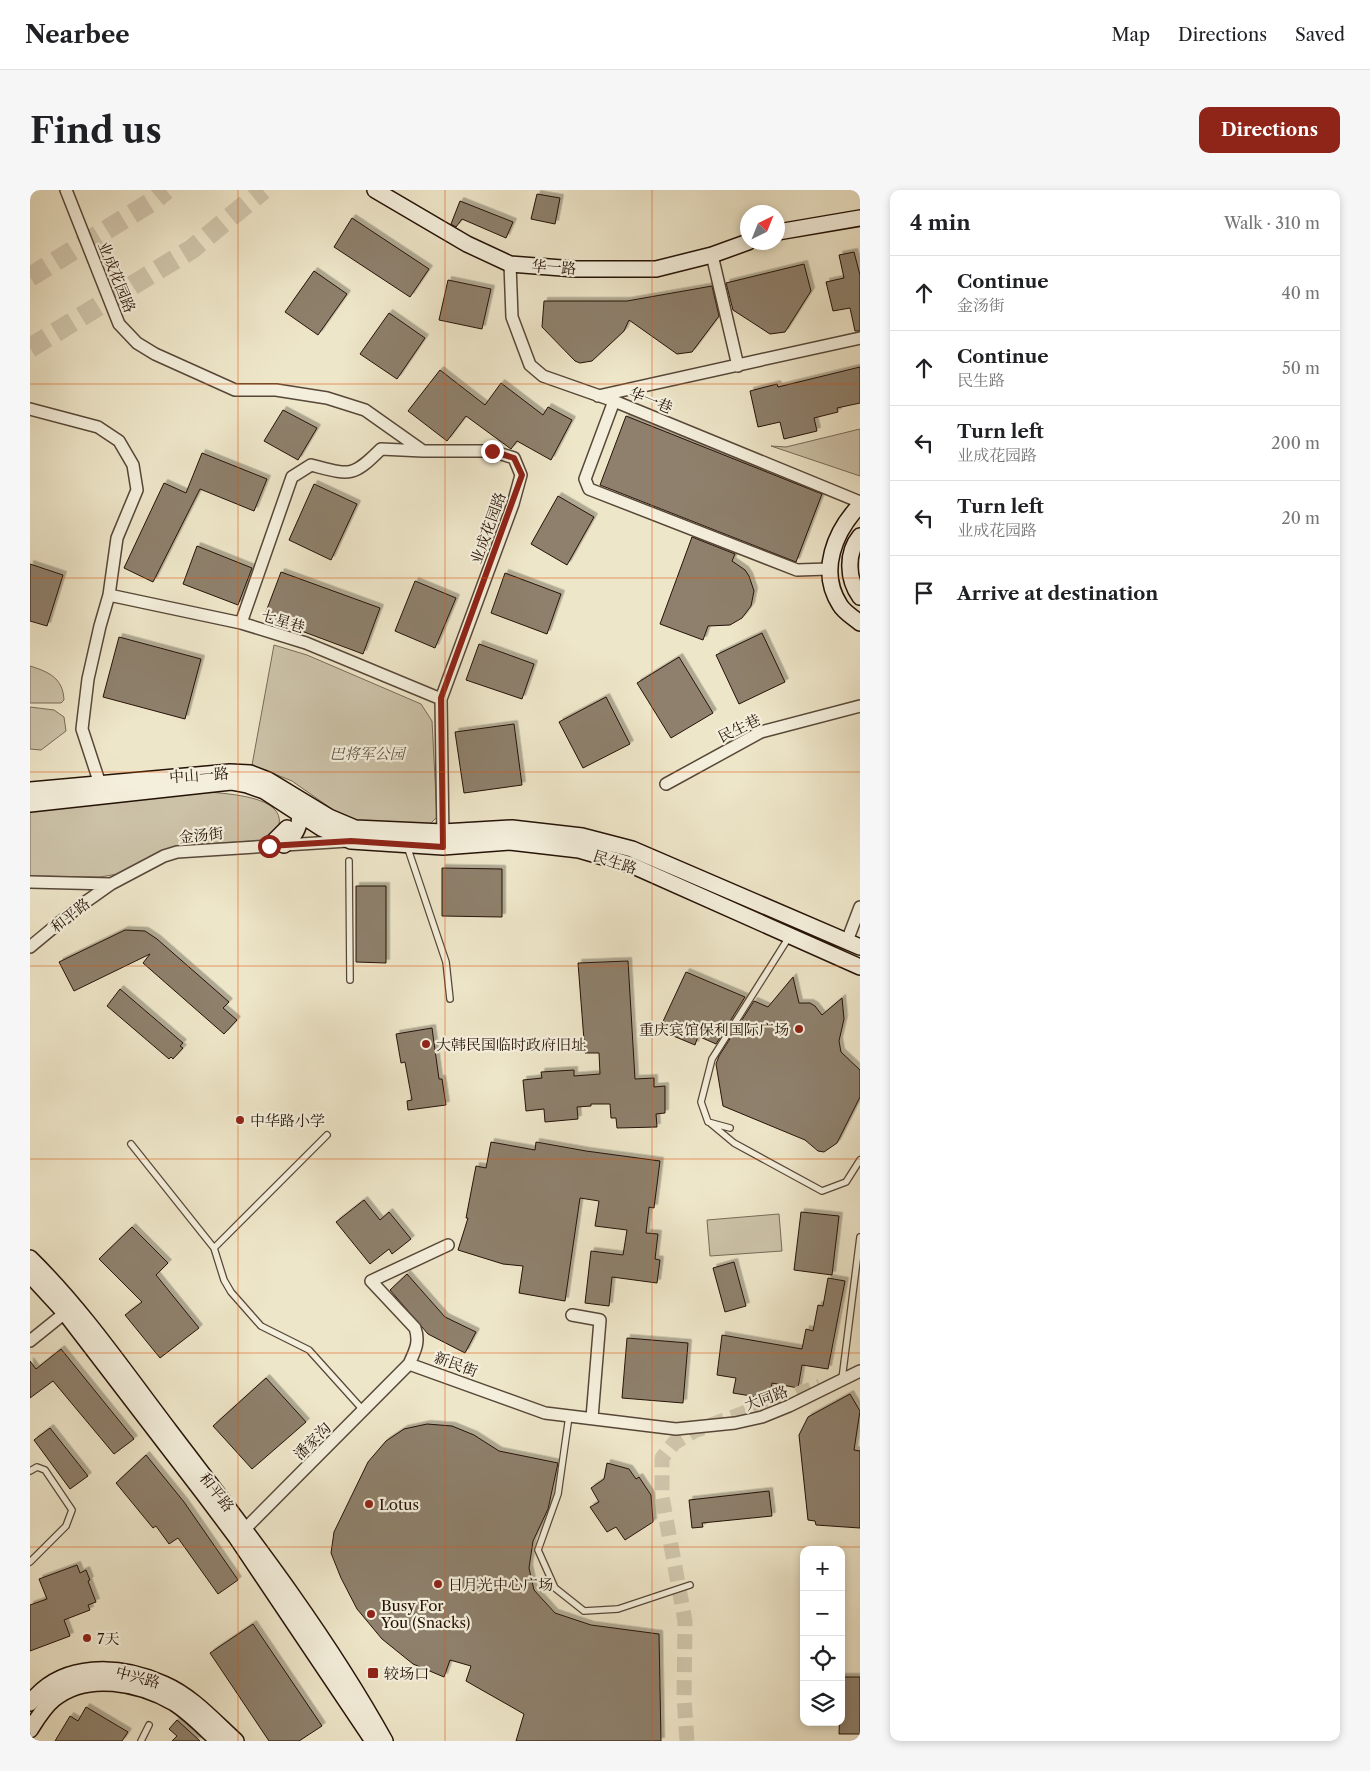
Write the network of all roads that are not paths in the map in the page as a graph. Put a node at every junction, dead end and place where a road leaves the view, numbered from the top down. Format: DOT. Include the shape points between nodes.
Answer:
graph roads {
  1 [pos="66,190"];
  2 [pos="375,190"];
  3 [pos="860,218"];
  4 [pos="785,231"];
  5 [pos="740,245"];
  6 [pos="712,255"];
  7 [pos="510,264"];
  8 [pos="860,338"];
  9 [pos="738,366"];
  10 [pos="598,396"];
  11 [pos="614,402"];
  12 [pos="30,409"];
  13 [pos="423,451"];
  14 [pos="860,504"];
  15 [pos="860,536"];
  16 [pos="829,569"];
  17 [pos="109,594"];
  18 [pos="860,597"];
  19 [pos="241,623"];
  20 [pos="860,623"];
  21 [pos="441,698"];
  22 [pos="860,706"];
  23 [pos="100,784"];
  24 [pos="666,784"];
  25 [pos="30,790"];
  26 [pos="283,795"];
  27 [pos="30,804"];
  28 [pos="300,813"];
  29 [pos="353,834"];
  30 [pos="443,840"];
  31 [pos="406,844"];
  32 [pos="276,845"];
  33 [pos="349,861"];
  34 [pos="30,882"];
  35 [pos="111,884"];
  36 [pos="860,907"];
  37 [pos="790,936"];
  38 [pos="856,942"];
  39 [pos="30,947"];
  40 [pos="860,967"];
  41 [pos="350,980"];
  42 [pos="450,999"];
  43 [pos="708,1122"];
  44 [pos="730,1128"];
  45 [pos="327,1136"];
  46 [pos="131,1144"];
  47 [pos="860,1160"];
  48 [pos="860,1237"];
  49 [pos="448,1244"];
  50 [pos="214,1248"];
  51 [pos="30,1258"];
  52 [pos="30,1275"];
  53 [pos="69,1309"];
  54 [pos="572,1315"];
  55 [pos="30,1341"];
  56 [pos="409,1364"];
  57 [pos="860,1371"];
  58 [pos="842,1380"];
  59 [pos="364,1410"];
  60 [pos="569,1416"];
  61 [pos="592,1418"];
  62 [pos="676,1429"];
  63 [pos="30,1471"];
  64 [pos="241,1533"];
  65 [pos="30,1562"];
  66 [pos="690,1585"];
  67 [pos="31,1701"];
  68 [pos="149,1725"];
  69 [pos="30,1730"];
  70 [pos="141,1741"];
  71 [pos="218,1741"];
  72 [pos="236,1741"];
  73 [pos="373,1741"];
  74 [pos="385,1741"];
  1 -- 13 [label="street, 业成花园路" via="119,324 137,343 235,390 276,390 310,395 365,410"];
  2 -- 7 [label="main road, 华一路" via="467,244"];
  3 -- 4 [label="main road"];
  5 -- 6 [label="main road, 华一路"];
  6 -- 7 [label="main road, 华一路" via="656,269 575,269"];
  6 -- 9 [label="street"];
  7 -- 10 [label="street, 华一巷" via="512,317 530,365 543,376"];
  8 -- 9 [label="street"];
  9 -- 10 [label="street"];
  10 -- 11 [label="street, 华一巷"];
  11 -- 14 [label="street, 华一巷"];
  11 -- 16 [label="street" via="585,479 588,490 797,570"];
  12 -- 17 [label="street" via="98,428 119,441 133,465 137,490 117,538"];
  13 -- 19 [label="street" via="381,449 360,470 344,474 311,465 292,477"];
  13 -- 21 [label="street, 业成花园路" via="492,451 514,458 522,475"];
  14 -- 16 [label="main road" via="834,543"];
  15 -- 18 [label="main road" via="854,543 850,574"];
  16 -- 20 [label="main road" via="832,588 840,605"];
  17 -- 19 [label="street, 七星巷"];
  17 -- 23 [label="street" via="88,679 82,729"];
  19 -- 21 [label="street, 七星巷" via="306,643"];
  21 -- 30 [label="street, 业成花园路"];
  22 -- 24 [label="street, 民生巷" via="761,732"];
  23 -- 25 [label="main road, 中山一路"];
  23 -- 26 [label="main road, 中山一路" via="230,772 268,780"];
  26 -- 27 [label="main road, 中山一路" via="231,782"];
  26 -- 28 [label="main road" via="294,799"];
  26 -- 29 [label="main road, 中山一路" via="329,817"];
  26 -- 32 [label="main road" via="290,818 289,826"];
  28 -- 29 [label="main road" via="336,836"];
  28 -- 32 [label="main road" via="292,839"];
  29 -- 30 [label="main road, 民生路"];
  29 -- 31 [label="main road, 民生路"];
  29 -- 32 [label="street, 金汤街"];
  30 -- 31 [label="main road, 民生路"];
  30 -- 37 [label="main road, 民生路" via="510,842 579,850 631,865"];
  30 -- 38 [label="main road, 民生路" via="512,828 591,838 632,849"];
  31 -- 42 [label="lane" via="446,962"];
  32 -- 35 [label="street, 金汤街" via="176,852"];
  33 -- 41 [label="lane"];
  34 -- 35 [label="street, 金汤街"];
  35 -- 39 [label="street, 和平路"];
  36 -- 38 [label="street"];
  37 -- 40 [label="main road, 民生路"];
  37 -- 43 [label="lane" via="712,1059 701,1102"];
  43 -- 44 [label="lane"];
  43 -- 47 [label="lane" via="734,1143 822,1191 846,1182"];
  45 -- 50 [label="lane"];
  46 -- 50 [label="lane"];
  48 -- 58 [label="lane"];
  49 -- 56 [label="street, 新民街" via="371,1281 415,1328 417,1347"];
  50 -- 59 [label="lane" via="231,1292 261,1326 309,1350"];
  51 -- 53 [label="main road, 和平路"];
  52 -- 53 [label="main road, 和平路"];
  53 -- 55 [label="street"];
  53 -- 64 [label="main road, 和平路"];
  54 -- 61 [label="street" via="600,1320"];
  56 -- 59 [label="street, 潘家沟"];
  56 -- 60 [label="street, 新民街" via="545,1413"];
  57 -- 58 [label="street, 大同路"];
  58 -- 62 [label="street, 大同路" via="762,1417"];
  59 -- 64 [label="street, 潘家沟"];
  60 -- 61 [label="street, 新民街"];
  60 -- 66 [label="lane" via="558,1494 538,1550 554,1588 584,1611 618,1609"];
  61 -- 62 [label="street, 新民街"];
  63 -- 65 [label="lane" via="37,1467 44,1470 72,1510 66,1526"];
  64 -- 73 [label="main road, 和平路"];
  64 -- 74 [label="main road, 和平路" via="332,1655"];
  67 -- 72 [label="main road, 中兴路" via="52,1684 76,1672 117,1670 164,1684 198,1706"];
  68 -- 70 [label="lane"];
  69 -- 71 [label="main road, 中兴路" via="44,1710 67,1690 95,1683 115,1684 138,1687 175,1704"];
}
